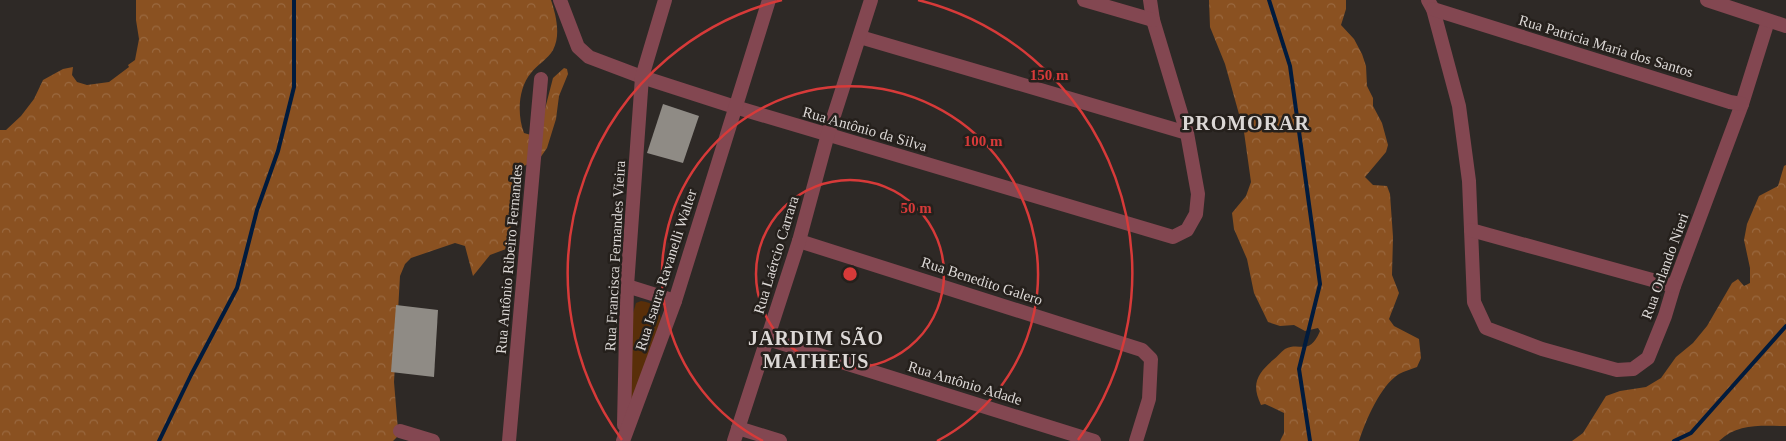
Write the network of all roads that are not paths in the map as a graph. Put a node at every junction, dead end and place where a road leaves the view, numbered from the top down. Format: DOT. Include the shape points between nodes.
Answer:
graph roads {
  1 [pos="560,0"];
  2 [pos="665,0"];
  3 [pos="769,0"];
  4 [pos="871,0"];
  5 [pos="1084,0"];
  6 [pos="1150,0"];
  7 [pos="1707,0"];
  8 [pos="1430,5"];
  9 [pos="1153,20"];
  10 [pos="1768,21"];
  11 [pos="1786,26"];
  12 [pos="860,38"];
  13 [pos="642,78"];
  14 [pos="540,79"];
  15 [pos="1742,104"];
  16 [pos="735,107"];
  17 [pos="1187,133"];
  18 [pos="828,134"];
  19 [pos="1471,230"];
  20 [pos="799,241"];
  21 [pos="627,286"];
  22 [pos="1674,286"];
  23 [pos="675,301"];
  24 [pos="768,339"];
  25 [pos="400,431"];
  26 [pos="736,435"];
  27 [pos="623,439"];
  28 [pos="433,441"];
  29 [pos="510,441"];
  30 [pos="780,441"];
  31 [pos="1094,441"];
  32 [pos="1136,441"];
  1 -- 13 [label="street, Rua Antônio da Silva" via="578,47 589,57"];
  2 -- 13 [label="street, Rua Francisca Fernandes Vieira"];
  3 -- 16 [label="street, Rua Isaura Ravanelli Walter"];
  4 -- 12 [label="street, Rua Laércio Carrara"];
  5 -- 9 [label="street"];
  6 -- 9 [label="street"];
  7 -- 10 [label="street"];
  8 -- 15 [label="street, Rua Patricia Maria dos Santos"];
  8 -- 19 [label="street" via="1459,106 1469,181"];
  9 -- 17 [label="street"];
  10 -- 11 [label="street"];
  10 -- 15 [label="street, Rua Orlando Nieri"];
  12 -- 17 [label="street"];
  12 -- 18 [label="street, Rua Laércio Carrara"];
  13 -- 16 [label="street, Rua Antônio da Silva"];
  13 -- 21 [label="street, Rua Francisca Fernandes Vieira"];
  14 -- 29 [label="street, Rua Antônio Ribeiro Fernandes"];
  15 -- 22 [label="street, Rua Orlando Nieri"];
  16 -- 18 [label="street, Rua Antônio da Silva"];
  16 -- 23 [label="street, Rua Isaura Ravanelli Walter"];
  17 -- 18 [label="street, Rua Antônio da Silva" via="1198,194 1196,214 1187,230 1173,237"];
  18 -- 20 [label="street, Rua Laércio Carrara"];
  19 -- 22 [label="street"];
  19 -- 22 [label="street, Rua Orlando Nieri" via="1474,302 1486,328 1542,349 1617,370 1633,369 1648,358"];
  20 -- 24 [label="street, Rua Laércio Carrara"];
  20 -- 32 [label="street, Rua Benedito Galero" via="1142,350 1152,359 1149,398"];
  21 -- 23 [label="street"];
  21 -- 27 [label="street, Rua Francisca Fernandes Vieira"];
  23 -- 27 [label="street, Rua Isaura Ravanelli Walter"];
  24 -- 26 [label="street, Rua Laércio Carrara"];
  24 -- 31 [label="street, Rua Antônio Adade"];
  25 -- 28 [label="street"];
  26 -- 30 [label="street"];
}
